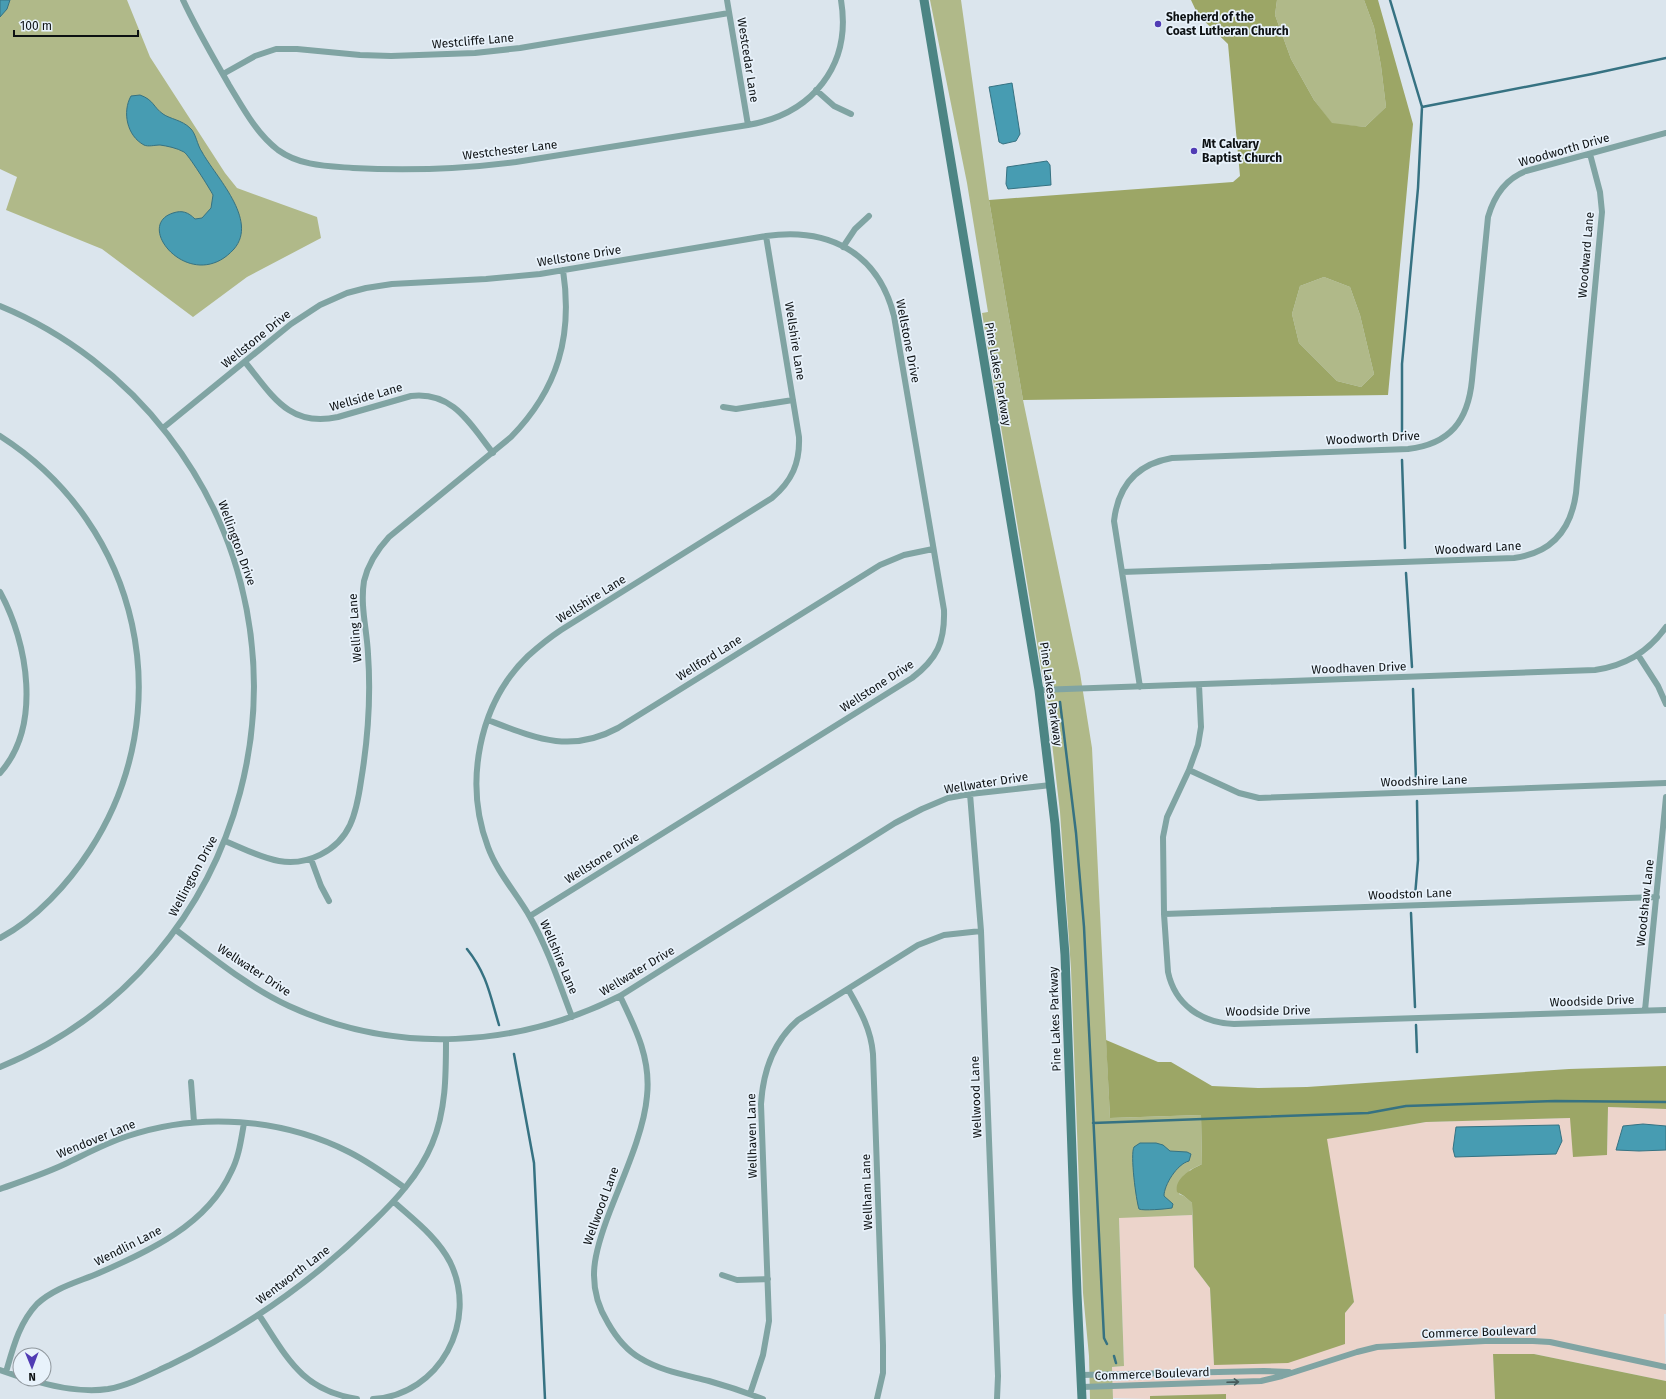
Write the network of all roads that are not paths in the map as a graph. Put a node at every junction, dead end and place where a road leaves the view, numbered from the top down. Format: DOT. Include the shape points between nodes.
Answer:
graph roads {
  1 [pos="183,0"];
  2 [pos="726,0"];
  3 [pos="841,0"];
  4 [pos="924,0"];
  5 [pos="729,13"];
  6 [pos="223,74"];
  7 [pos="816,90"];
  8 [pos="850,114"];
  9 [pos="748,125"];
  10 [pos="1666,133"];
  11 [pos="1590,154"];
  12 [pos="869,216"];
  13 [pos="766,236"];
  14 [pos="843,247"];
  15 [pos="563,270"];
  16 [pos="0,306"];
  17 [pos="245,362"];
  18 [pos="793,400"];
  19 [pos="723,407"];
  20 [pos="163,428"];
  21 [pos="0,436"];
  22 [pos="493,453"];
  23 [pos="933,549"];
  24 [pos="1122,572"];
  25 [pos="0,592"];
  26 [pos="1666,627"];
  27 [pos="1638,655"];
  28 [pos="1199,684"];
  29 [pos="1140,687"];
  30 [pos="1039,690"];
  31 [pos="1666,704"];
  32 [pos="488,720"];
  33 [pos="1189,770"];
  34 [pos="0,773"];
  35 [pos="1666,783"];
  36 [pos="1051,785"];
  37 [pos="970,794"];
  38 [pos="1666,798"];
  39 [pos="225,841"];
  40 [pos="311,859"];
  41 [pos="1657,897"];
  42 [pos="329,901"];
  43 [pos="1164,914"];
  44 [pos="530,916"];
  45 [pos="176,930"];
  46 [pos="981,932"];
  47 [pos="0,938"];
  48 [pos="848,989"];
  49 [pos="620,996"];
  50 [pos="1645,1010"];
  51 [pos="1666,1010"];
  52 [pos="572,1017"];
  53 [pos="446,1040"];
  54 [pos="0,1067"];
  55 [pos="191,1082"];
  56 [pos="194,1122"];
  57 [pos="244,1123"];
  58 [pos="405,1188"];
  59 [pos="0,1189"];
  60 [pos="394,1202"];
  61 [pos="722,1275"];
  62 [pos="768,1279"];
  63 [pos="259,1314"];
  64 [pos="1666,1367"];
  65 [pos="3,1371"];
  66 [pos="1293,1372"];
  67 [pos="1081,1375"];
  68 [pos="52,1386"];
  69 [pos="1082,1387"];
  70 [pos="750,1394"];
  71 [pos="357,1399"];
  72 [pos="373,1399"];
  73 [pos="763,1399"];
  74 [pos="877,1399"];
  75 [pos="997,1399"];
  76 [pos="1082,1399"];
  1 -- 6 [label="street, Westchester Lane"];
  2 -- 5 [label="street, Westcedar Lane"];
  3 -- 7 [label="street, Westchester Lane" via="844,24 841,45 833,67"];
  4 -- 30 [label="street, Pine Lakes Parkway"];
  5 -- 6 [label="street, Westcliffe Lane" via="520,48 475,53 391,56 276,49 255,56"];
  5 -- 9 [label="street, Westcedar Lane"];
  6 -- 9 [label="street, Westchester Lane" via="255,126 272,145 292,158 322,165 404,169 484,166"];
  7 -- 8 [label="street" via="837,108"];
  7 -- 9 [label="street, Westchester Lane" via="804,102 784,114"];
  10 -- 11 [label="street, Woodworth Drive"];
  11 -- 24 [label="street, Woodworth Drive" via="1520,173 1508,180 1494,200 1487,224 1470,397 1464,415 1448,435 1430,445 1408,449 1190,456 1163,459 1148,464 1131,478 1118,500 1114,521"];
  11 -- 24 [label="street, Woodward Lane" via="1600,192 1602,212 1576,493 1571,518 1552,544 1528,556 1502,559"];
  12 -- 14 [label="street" via="855,229"];
  13 -- 14 [label="street, Wellstone Drive" via="807,234 824,238"];
  13 -- 15 [label="street, Wellstone Drive"];
  13 -- 18 [label="street, Wellshire Lane"];
  14 -- 23 [label="street, Wellstone Drive" via="860,258 875,274 892,308"];
  15 -- 17 [label="street, Wellstone Drive" via="486,279 387,284 356,290 306,314"];
  15 -- 22 [label="street, Welling Lane" via="566,318 564,340 554,375 532,415"];
  16 -- 20 [label="street, Wellington Drive" via="45,328 94,360 137,398"];
  17 -- 20 [label="street, Wellstone Drive"];
  17 -- 22 [label="street, Wellside Lane" via="282,406 308,419 333,418 411,396 436,397 461,414"];
  18 -- 19 [label="street" via="736,409"];
  18 -- 32 [label="street, Wellshire Lane" via="799,449 795,470 782,490 549,638 527,656 510,677"];
  20 -- 39 [label="street, Wellington Drive" via="187,461 214,511 237,568 248,615 254,674 252,730 243,783"];
  21 -- 47 [label="street" via="22,451 59,484 99,537 113,565 130,614 139,681 132,751 123,785 107,822 71,877 29,918"];
  22 -- 40 [label="street, Welling Lane" via="389,537 371,561 363,595 369,705 360,788 347,831 333,846"];
  23 -- 32 [label="street, Wellford Lane" via="896,557 873,569 602,736 576,742 551,741"];
  23 -- 44 [label="street, Wellstone Drive" via="944,610 944,629 936,654 926,667"];
  24 -- 29 [label="street, Woodworth Drive"];
  25 -- 34 [label="street" via="20,639 26,684 25,713 18,742"];
  26 -- 27 [label="street, Woodhaven Drive" via="1653,643"];
  27 -- 28 [label="street, Woodhaven Drive" via="1616,666 1588,671"];
  27 -- 31 [label="street" via="1656,682"];
  28 -- 29 [label="street, Woodhaven Drive"];
  28 -- 33 [label="street, Woodside Drive" via="1200,733"];
  29 -- 30 [label="street, Woodhaven Drive"];
  30 -- 36 [label="street, Pine Lakes Parkway"];
  32 -- 44 [label="street, Wellshire Lane" via="477,768 480,820 488,849"];
  33 -- 35 [label="street, Woodshire Lane" via="1239,794 1259,798"];
  33 -- 43 [label="street, Woodside Drive" via="1170,808 1163,831"];
  36 -- 37 [label="street, Wellwater Drive"];
  36 -- 67 [label="street, Pine Lakes Parkway" via="1065,955"];
  37 -- 46 [label="street, Wellwood Lane"];
  37 -- 49 [label="street, Wellwater Drive" via="941,801 904,818"];
  38 -- 41 [label="street, Woodshaw Lane"];
  39 -- 40 [label="street, Welling Lane" via="279,861 296,862"];
  39 -- 45 [label="street, Wellington Drive"];
  40 -- 42 [label="street" via="320,886"];
  41 -- 43 [label="street, Woodston Lane"];
  41 -- 50 [label="street, Woodshaw Lane"];
  43 -- 50 [label="street, Woodside Drive" via="1167,967 1174,990 1192,1011 1220,1024"];
  44 -- 52 [label="street, Wellshire Lane" via="547,950"];
  45 -- 53 [label="street, Wellwater Drive" via="247,982 289,1006 370,1032 405,1038"];
  45 -- 54 [label="street, Wellington Drive" via="137,974 100,1008 54,1040"];
  46 -- 48 [label="street, Wellhaven Lane" via="952,934 927,941"];
  46 -- 75 [label="street, Wellwood Lane"];
  48 -- 62 [label="street, Wellhaven Lane" via="793,1025 778,1044 767,1067 762,1104"];
  48 -- 74 [label="street, Wellham Lane" via="866,1022 873,1054 883,1344 883,1373"];
  49 -- 52 [label="street, Wellwater Drive"];
  49 -- 70 [label="street, Wellwood Lane" via="644,1050 648,1076 647,1096 641,1128 596,1250 594,1275 598,1304 618,1338 640,1358 665,1370"];
  50 -- 51 [label="street, Woodside Drive"];
  52 -- 53 [label="street, Wellwater Drive" via="511,1034"];
  53 -- 58 [label="street, Wentworth Lane" via="444,1094 437,1131 425,1158"];
  55 -- 56 [label="street"];
  56 -- 57 [label="street, Wendover Lane"];
  56 -- 59 [label="street, Wendover Lane" via="170,1125 128,1136 49,1171"];
  57 -- 58 [label="street, Wendover Lane" via="283,1129 338,1147 378,1168"];
  57 -- 65 [label="street, Wendlin Lane" via="240,1148 231,1173 207,1208 169,1238 124,1262 58,1290 42,1301 32,1310 21,1327"];
  58 -- 60 [label="street, Wentworth Lane"];
  60 -- 63 [label="street, Wentworth Lane" via="349,1246 308,1280"];
  60 -- 72 [label="street" via="434,1239 447,1256 458,1285 460,1316 452,1342 441,1361 422,1381 406,1391"];
  61 -- 62 [label="street" via="733,1280"];
  62 -- 70 [label="street, Wellhaven Lane" via="767,1338"];
  63 -- 68 [label="street, Wentworth Lane" via="191,1354 138,1380 98,1390"];
  63 -- 71 [label="street" via="291,1362 307,1379 333,1393"];
  64 -- 66 [label="street, Commerce Boulevard" via="1568,1345 1533,1341 1377,1347"];
  66 -- 67 [label="street, Commerce Boulevard"];
  69 -- 66 [label="street, Commerce Boulevard, one-way" via="1248,1382 1272,1379"];
  67 -- 69 [label="street, Pine Lakes Parkway"];
  69 -- 76 [label="street, Pine Lakes Parkway"];
  70 -- 73 [label="street, Wellwood Lane"];
}
